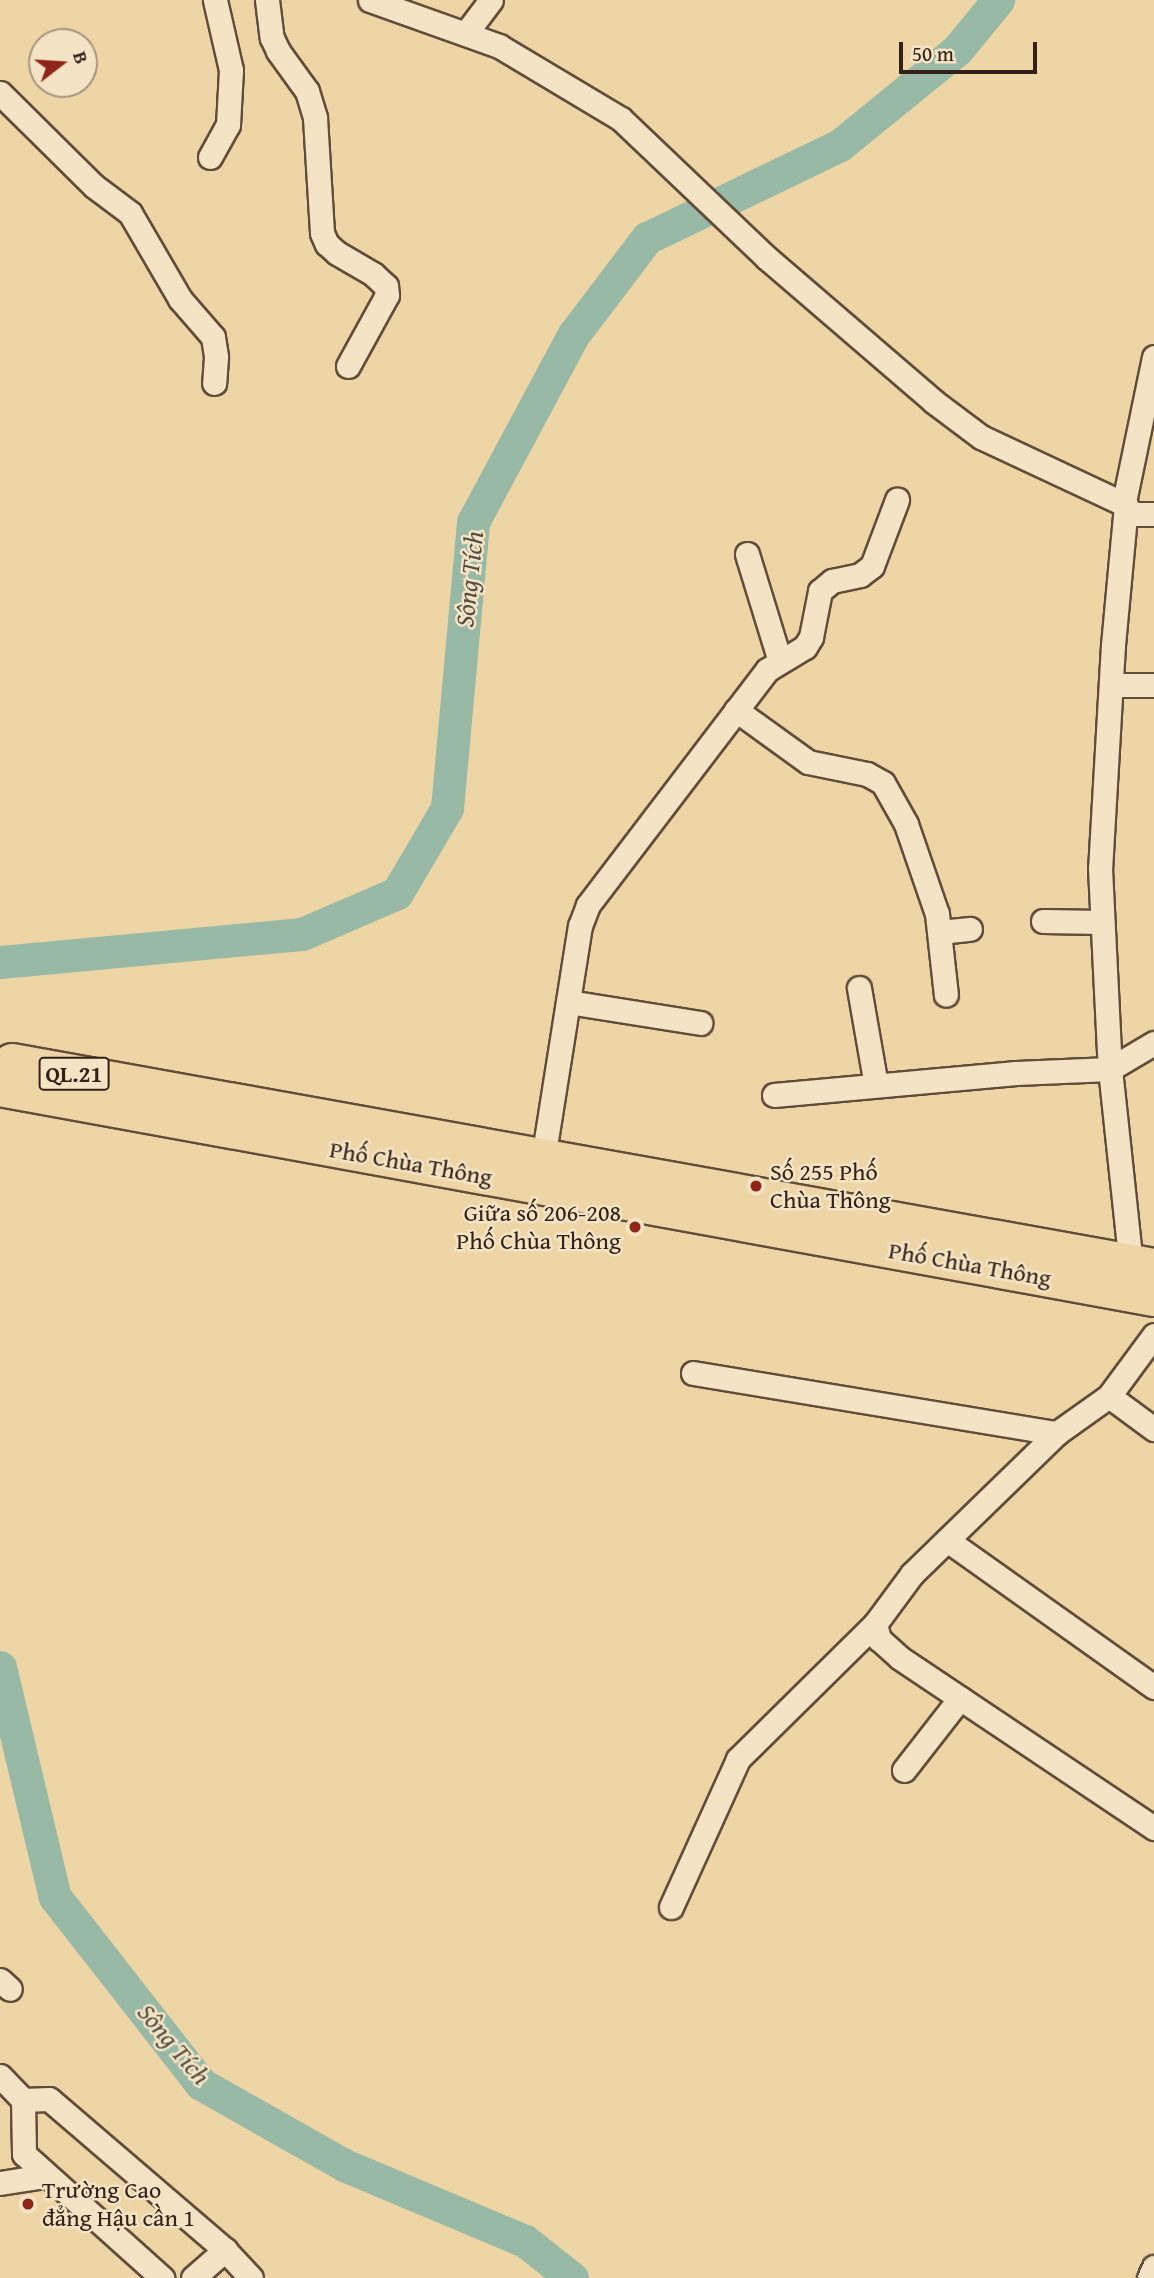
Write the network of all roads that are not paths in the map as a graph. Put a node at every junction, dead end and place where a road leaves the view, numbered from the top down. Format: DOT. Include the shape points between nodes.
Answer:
graph roads {
  1 [pos="215,0"];
  2 [pos="267,0"];
  3 [pos="370,0"];
  4 [pos="491,0"];
  5 [pos="466,33"];
  6 [pos="0,93"];
  7 [pos="210,157"];
  8 [pos="1154,357"];
  9 [pos="348,366"];
  10 [pos="214,383"];
  11 [pos="897,500"];
  12 [pos="1125,508"];
  13 [pos="1154,513"];
  14 [pos="747,554"];
  15 [pos="780,661"];
  16 [pos="1111,685"];
  17 [pos="1154,685"];
  18 [pos="736,710"];
  19 [pos="1043,921"];
  20 [pos="1102,922"];
  21 [pos="970,929"];
  22 [pos="940,932"];
  23 [pos="859,988"];
  24 [pos="946,995"];
  25 [pos="568,1002"];
  26 [pos="700,1023"];
  27 [pos="1154,1043"];
  28 [pos="0,1061"];
  29 [pos="1110,1069"];
  30 [pos="876,1085"];
  31 [pos="0,1087"];
  32 [pos="774,1095"];
  33 [pos="144,1101"];
  34 [pos="543,1158"];
  35 [pos="1142,1266"];
  36 [pos="1154,1297"];
  37 [pos="1154,1335"];
  38 [pos="693,1373"];
  39 [pos="1109,1396"];
  40 [pos="1154,1429"];
  41 [pos="1057,1433"];
  42 [pos="947,1540"];
  43 [pos="875,1624"];
  44 [pos="1154,1687"];
  45 [pos="960,1698"];
  46 [pos="904,1770"];
  47 [pos="1154,1828"];
  48 [pos="671,1906"];
  49 [pos="0,2076"];
  50 [pos="23,2100"];
  51 [pos="37,2166"];
  52 [pos="0,2183"];
  53 [pos="225,2250"];
  54 [pos="1154,2267"];
  55 [pos="162,2278"];
  56 [pos="193,2278"];
  57 [pos="251,2278"];
  58 [pos="1149,2278"];
  1 -- 7 [label="street" via="231,69 228,125"];
  2 -- 9 [label="street" via="272,38 307,91 316,118 322,233 337,253 386,286 387,295"];
  3 -- 5 [label="street"];
  4 -- 5 [label="street"];
  5 -- 12 [label="street" via="499,46 621,119 767,258 981,437"];
  6 -- 10 [label="street" via="94,186 130,213 180,299 212,337"];
  8 -- 12 [label="street"];
  11 -- 15 [label="street" via="872,566 860,575 832,581 820,591 811,637 805,647"];
  12 -- 13 [label="street"];
  12 -- 16 [label="street"];
  14 -- 15 [label="street"];
  15 -- 18 [label="street" via="767,670"];
  16 -- 17 [label="street"];
  16 -- 20 [label="street" via="1100,868"];
  18 -- 22 [label="street" via="808,762 867,774 883,783 909,833"];
  18 -- 25 [label="street" via="588,905 580,926"];
  19 -- 20 [label="street"];
  20 -- 29 [label="street"];
  21 -- 22 [label="street"];
  22 -- 24 [label="street"];
  23 -- 30 [label="street"];
  25 -- 26 [label="street"];
  25 -- 34 [label="street"];
  27 -- 29 [label="street"];
  28 -- 33 [label="highway, Phố Chùa Thông / QL.21"];
  29 -- 30 [label="street"];
  29 -- 35 [label="street"];
  30 -- 32 [label="street"];
  31 -- 33 [label="highway, Phố Chùa Thông / QL.21"];
  33 -- 34 [label="highway, Phố Chùa Thông / QL.21"];
  33 -- 36 [label="highway, Phố Chùa Thông / QL.21"];
  34 -- 35 [label="highway, Phố Chùa Thông / QL.21"];
  37 -- 39 [label="street"];
  38 -- 41 [label="street"];
  39 -- 40 [label="street"];
  39 -- 41 [label="street"];
  41 -- 42 [label="street"];
  42 -- 43 [label="street" via="912,1574"];
  42 -- 44 [label="street"];
  43 -- 45 [label="street" via="879,1639 900,1658"];
  43 -- 48 [label="street" via="737,1759"];
  45 -- 46 [label="street"];
  45 -- 47 [label="street"];
  49 -- 50 [label="street"];
  50 -- 51 [label="street" via="24,2154"];
  50 -- 53 [label="street" via="49,2099"];
  51 -- 52 [label="street" via="36,2177"];
  51 -- 55 [label="street"];
  53 -- 56 [label="street"];
  53 -- 57 [label="street"];
  54 -- 58 [label="street"];
}
